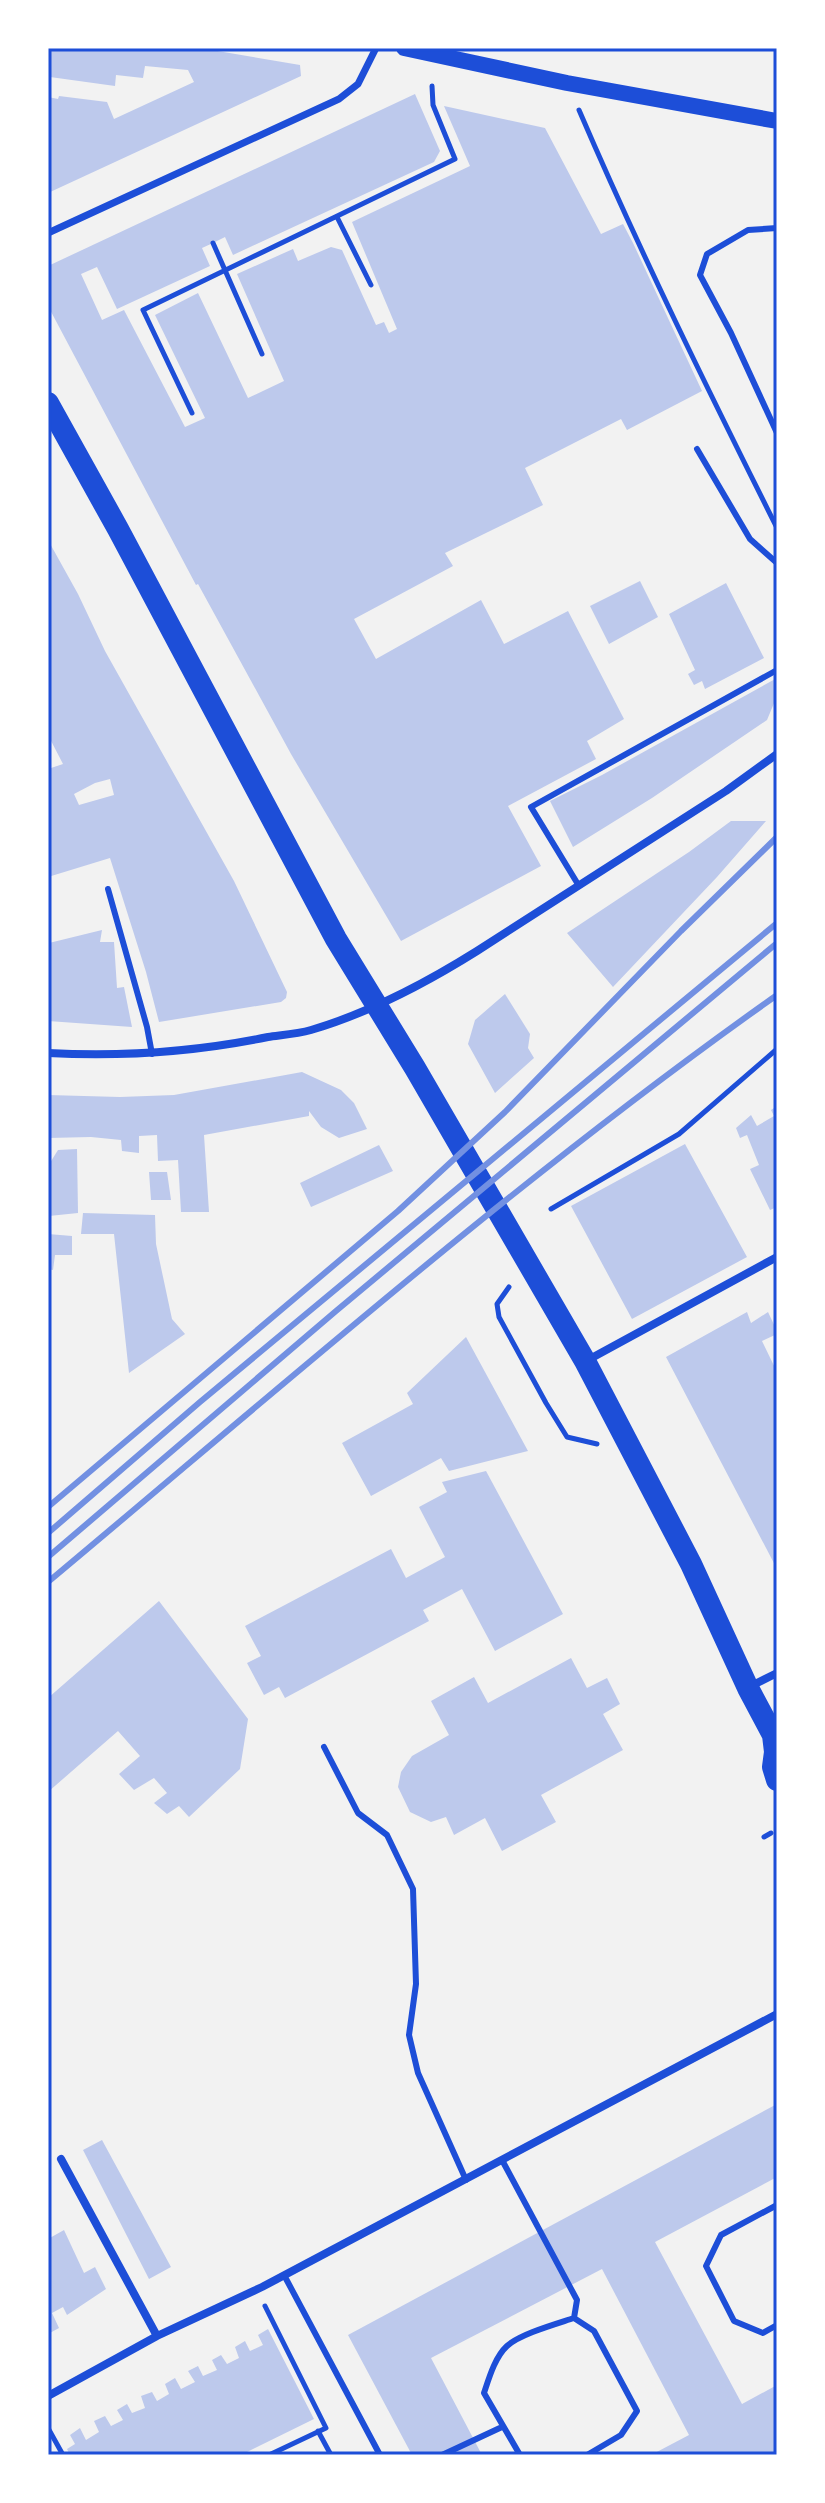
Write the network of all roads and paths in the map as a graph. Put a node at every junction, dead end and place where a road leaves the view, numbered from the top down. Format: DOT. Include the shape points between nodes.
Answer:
graph roads {
  1 [pos="376,48"];
  2 [pos="404,48"];
  3 [pos="450,54"];
  4 [pos="432,86"];
  5 [pos="577,106"];
  6 [pos="777,121"];
  7 [pos="337,217"];
  8 [pos="777,228"];
  9 [pos="48,233"];
  10 [pos="213,243"];
  11 [pos="226,270"];
  12 [pos="371,285"];
  13 [pos="262,354"];
  14 [pos="48,403"];
  15 [pos="192,413"];
  16 [pos="777,433"];
  17 [pos="697,449"];
  18 [pos="777,528"];
  19 [pos="777,563"];
  20 [pos="777,670"];
  21 [pos="777,754"];
  22 [pos="579,886"];
  23 [pos="108,889"];
  24 [pos="376,1005"];
  25 [pos="777,1049"];
  26 [pos="48,1053"];
  27 [pos="152,1054"];
  28 [pos="551,1209"];
  29 [pos="777,1257"];
  30 [pos="528,1260"];
  31 [pos="585,1361"];
  32 [pos="633,1452"];
  33 [pos="777,1673"];
  34 [pos="748,1688"];
  35 [pos="775,1737"];
  36 [pos="324,1747"];
  37 [pos="777,1780"];
  38 [pos="771,1833"];
  39 [pos="764,1837"];
  40 [pos="777,2014"];
  41 [pos="61,2159"];
  42 [pos="502,2160"];
  43 [pos="466,2180"];
  44 [pos="777,2205"];
  45 [pos="284,2275"];
  46 [pos="265,2306"];
  47 [pos="574,2318"];
  48 [pos="777,2325"];
  49 [pos="157,2336"];
  50 [pos="48,2396"];
  51 [pos="502,2427"];
  52 [pos="48,2428"];
  53 [pos="318,2431"];
  54 [pos="63,2455"];
  55 [pos="269,2455"];
  56 [pos="331,2455"];
  57 [pos="380,2455"];
  58 [pos="442,2455"];
  59 [pos="520,2455"];
  60 [pos="587,2455"];
  1 -- 9 [label="street" via="358,84 339,99"];
  2 -- 3 [label="main road"];
  3 -- 6 [label="main road"];
  4 -- 7 [label="path" via="433,105 455,159"];
  5 -- 18 [label="path" via="634,236"];
  7 -- 11 [label="path"];
  7 -- 12 [label="path"];
  8 -- 16 [label="lane" via="748,230 707,254 700,275"];
  10 -- 11 [label="path"];
  11 -- 13 [label="path"];
  11 -- 15 [label="path" via="143,310"];
  14 -- 24 [label="highway"];
  17 -- 19 [label="lane" via="750,539"];
  20 -- 22 [label="lane" via="531,807"];
  21 -- 22 [label="street"];
  22 -- 24 [label="street" via="455,965"];
  23 -- 27 [label="lane"];
  24 -- 27 [label="street" via="296,1033"];
  24 -- 30 [label="highway"];
  25 -- 28 [label="path" via="679,1134"];
  26 -- 27 [label="street"];
  29 -- 31 [label="street"];
  30 -- 31 [label="highway"];
  30 -- 32 [label="path" via="497,1304 546,1403 567,1437"];
  31 -- 32 [label="highway"];
  32 -- 34 [label="highway"];
  33 -- 34 [label="street"];
  34 -- 35 [label="highway"];
  35 -- 37 [label="highway"];
  36 -- 43 [label="lane" via="358,1813 387,1835 413,1889 416,1984 409,2035 418,2073"];
  38 -- 39 [label="path"];
  40 -- 42 [label="street"];
  41 -- 49 [label="street"];
  42 -- 43 [label="street"];
  42 -- 47 [label="lane" via="577,2300"];
  43 -- 45 [label="street"];
  44 -- 48 [label="lane" via="721,2235 706,2266 734,2321 763,2333"];
  45 -- 49 [label="street"];
  45 -- 57 [label="lane"];
  46 -- 53 [label="path" via="326,2428"];
  47 -- 51 [label="lane" via="506,2346 484,2393"];
  47 -- 60 [label="lane" via="594,2331 637,2411 621,2435"];
  49 -- 50 [label="street"];
  51 -- 58 [label="lane"];
  51 -- 59 [label="lane"];
  52 -- 54 [label="path"];
  53 -- 55 [label="path"];
  53 -- 56 [label="path"];
}
